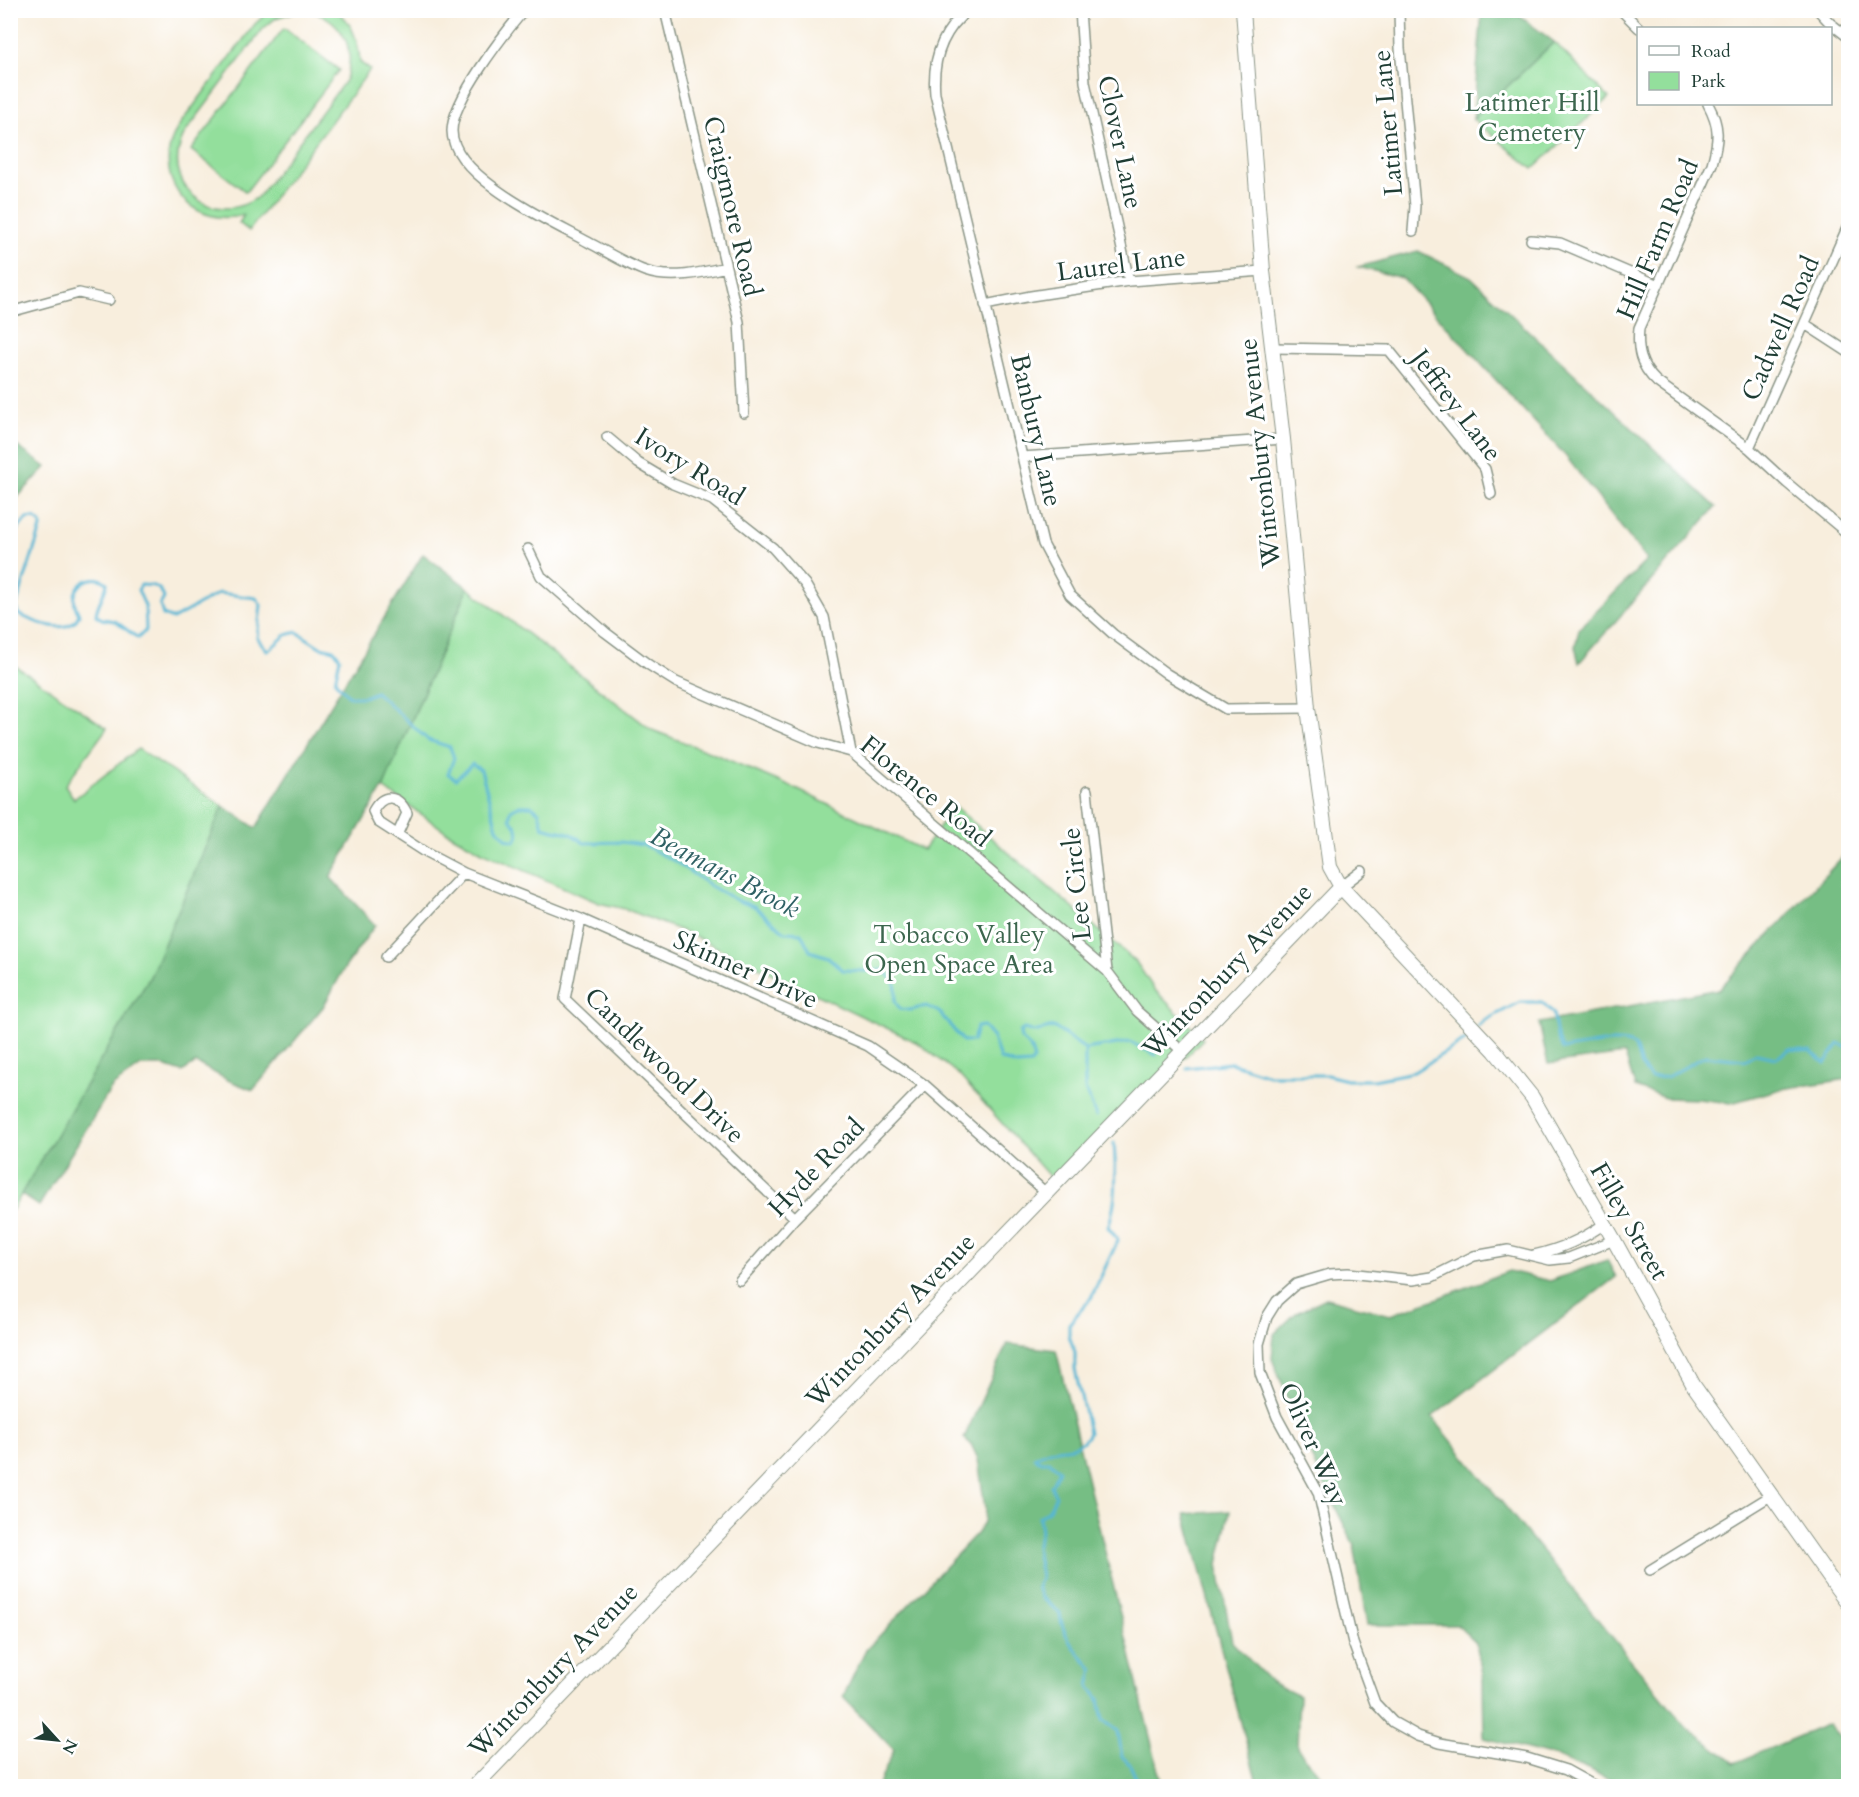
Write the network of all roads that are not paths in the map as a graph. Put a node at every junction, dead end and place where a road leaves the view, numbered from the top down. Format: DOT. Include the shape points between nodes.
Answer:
graph roads {
  1 [pos="524,10"];
  2 [pos="665,10"];
  3 [pos="968,10"];
  4 [pos="1080,10"];
  5 [pos="1243,10"];
  6 [pos="1399,10"];
  7 [pos="1621,10"];
  8 [pos="1818,10"];
  9 [pos="1638,27"];
  10 [pos="1848,37"];
  11 [pos="1709,105"];
  12 [pos="1848,226"];
  13 [pos="1413,231"];
  14 [pos="1531,240"];
  15 [pos="726,267"];
  16 [pos="1263,271"];
  17 [pos="1129,281"];
  18 [pos="1658,285"];
  19 [pos="109,300"];
  20 [pos="985,305"];
  21 [pos="10,312"];
  22 [pos="1804,324"];
  23 [pos="1273,348"];
  24 [pos="1848,352"];
  25 [pos="744,413"];
  26 [pos="607,436"];
  27 [pos="1283,439"];
  28 [pos="1749,448"];
  29 [pos="1022,457"];
  30 [pos="1491,494"];
  31 [pos="1848,534"];
  32 [pos="528,549"];
  33 [pos="1308,708"];
  34 [pos="851,752"];
  35 [pos="1087,791"];
  36 [pos="398,833"];
  37 [pos="1362,871"];
  38 [pos="464,873"];
  39 [pos="1341,887"];
  40 [pos="581,919"];
  41 [pos="386,957"];
  42 [pos="1107,971"];
  43 [pos="1182,1051"];
  44 [pos="925,1085"];
  45 [pos="1046,1193"];
  46 [pos="795,1218"];
  47 [pos="1604,1224"];
  48 [pos="1614,1240"];
  49 [pos="1532,1255"];
  50 [pos="740,1280"];
  51 [pos="1772,1495"];
  52 [pos="1650,1570"];
  53 [pos="1848,1603"];
  54 [pos="475,1786"];
  55 [pos="1595,1786"];
  1 -- 15 [label="street" via="465,93 455,114 452,131 458,152 500,193 647,272 688,276"];
  2 -- 15 [label="street, Craigmore Road"];
  3 -- 20 [label="street, Banbury Lane" via="942,41 933,77"];
  4 -- 17 [label="street, Clover Lane" via="1085,82"];
  5 -- 16 [label="street, Wintonbury Avenue"];
  6 -- 13 [label="street, Latimer Lane" via="1415,206"];
  7 -- 9 [label="street"];
  8 -- 10 [label="street"];
  11 -- 18 [label="street, Hill Farm Road" via="1718,133 1714,155"];
  12 -- 22 [label="street, Cadwell Road"];
  14 -- 18 [label="street" via="1560,243"];
  15 -- 25 [label="street, Craigmore Road" via="739,322"];
  16 -- 17 [label="street, Laurel Lane"];
  16 -- 23 [label="street, Wintonbury Avenue"];
  17 -- 20 [label="street, Laurel Lane"];
  18 -- 28 [label="street, Hill Farm Road" via="1639,328 1640,358 1648,374"];
  19 -- 21 [label="street" via="79,293"];
  20 -- 29 [label="street, Banbury Lane"];
  22 -- 24 [label="street"];
  22 -- 28 [label="street, Cadwell Road"];
  23 -- 27 [label="street, Wintonbury Avenue"];
  23 -- 30 [label="street, Jeffrey Lane" via="1389,350 1485,469"];
  26 -- 34 [label="street, Ivory Road" via="638,463 673,484 712,500 773,548 805,584 824,617"];
  27 -- 29 [label="street"];
  27 -- 33 [label="street, Wintonbury Avenue"];
  28 -- 31 [label="street, Hill Farm Road"];
  29 -- 33 [label="street, Banbury Lane" via="1042,544 1070,595 1113,634 1167,674 1226,709"];
  32 -- 34 [label="street, Florence Road" via="541,576 605,632 676,682 818,743"];
  33 -- 39 [label="street, Wintonbury Avenue" via="1330,867"];
  34 -- 42 [label="street, Florence Road"];
  35 -- 42 [label="street, Lee Circle"];
  36 -- 38 [label="street, Skinner Drive"];
  37 -- 39 [label="street, Wintonbury Avenue"];
  38 -- 40 [label="street, Skinner Drive"];
  38 -- 41 [label="street"];
  39 -- 43 [label="street, Wintonbury Avenue"];
  39 -- 47 [label="street, Filley Street" via="1476,1029 1532,1097"];
  40 -- 44 [label="street, Skinner Drive" via="868,1046"];
  40 -- 46 [label="street, Candlewood Drive" via="565,999"];
  42 -- 43 [label="street, Florence Road" via="1137,1011"];
  43 -- 45 [label="street, Wintonbury Avenue"];
  44 -- 45 [label="street, Skinner Drive"];
  44 -- 46 [label="street, Hyde Road"];
  45 -- 54 [label="street, Wintonbury Avenue"];
  46 -- 50 [label="street, Hyde Road"];
  47 -- 48 [label="street, Filley Street"];
  47 -- 49 [label="street, Oliver Way" via="1560,1249"];
  48 -- 49 [label="street, Oliver Way" via="1569,1258 1550,1260"];
  48 -- 51 [label="street, Filley Street" via="1694,1386"];
  49 -- 55 [label="street, Oliver Way" via="1508,1250 1474,1256 1432,1277 1413,1281 1348,1273 1296,1284 1277,1301 1267,1317 1259,1344 1260,1373 1285,1434 1318,1492 1353,1643 1375,1703 1393,1722 1418,1736 1527,1758 1566,1770"];
  51 -- 52 [label="street"];
  51 -- 53 [label="street, Filley Street"];
}
